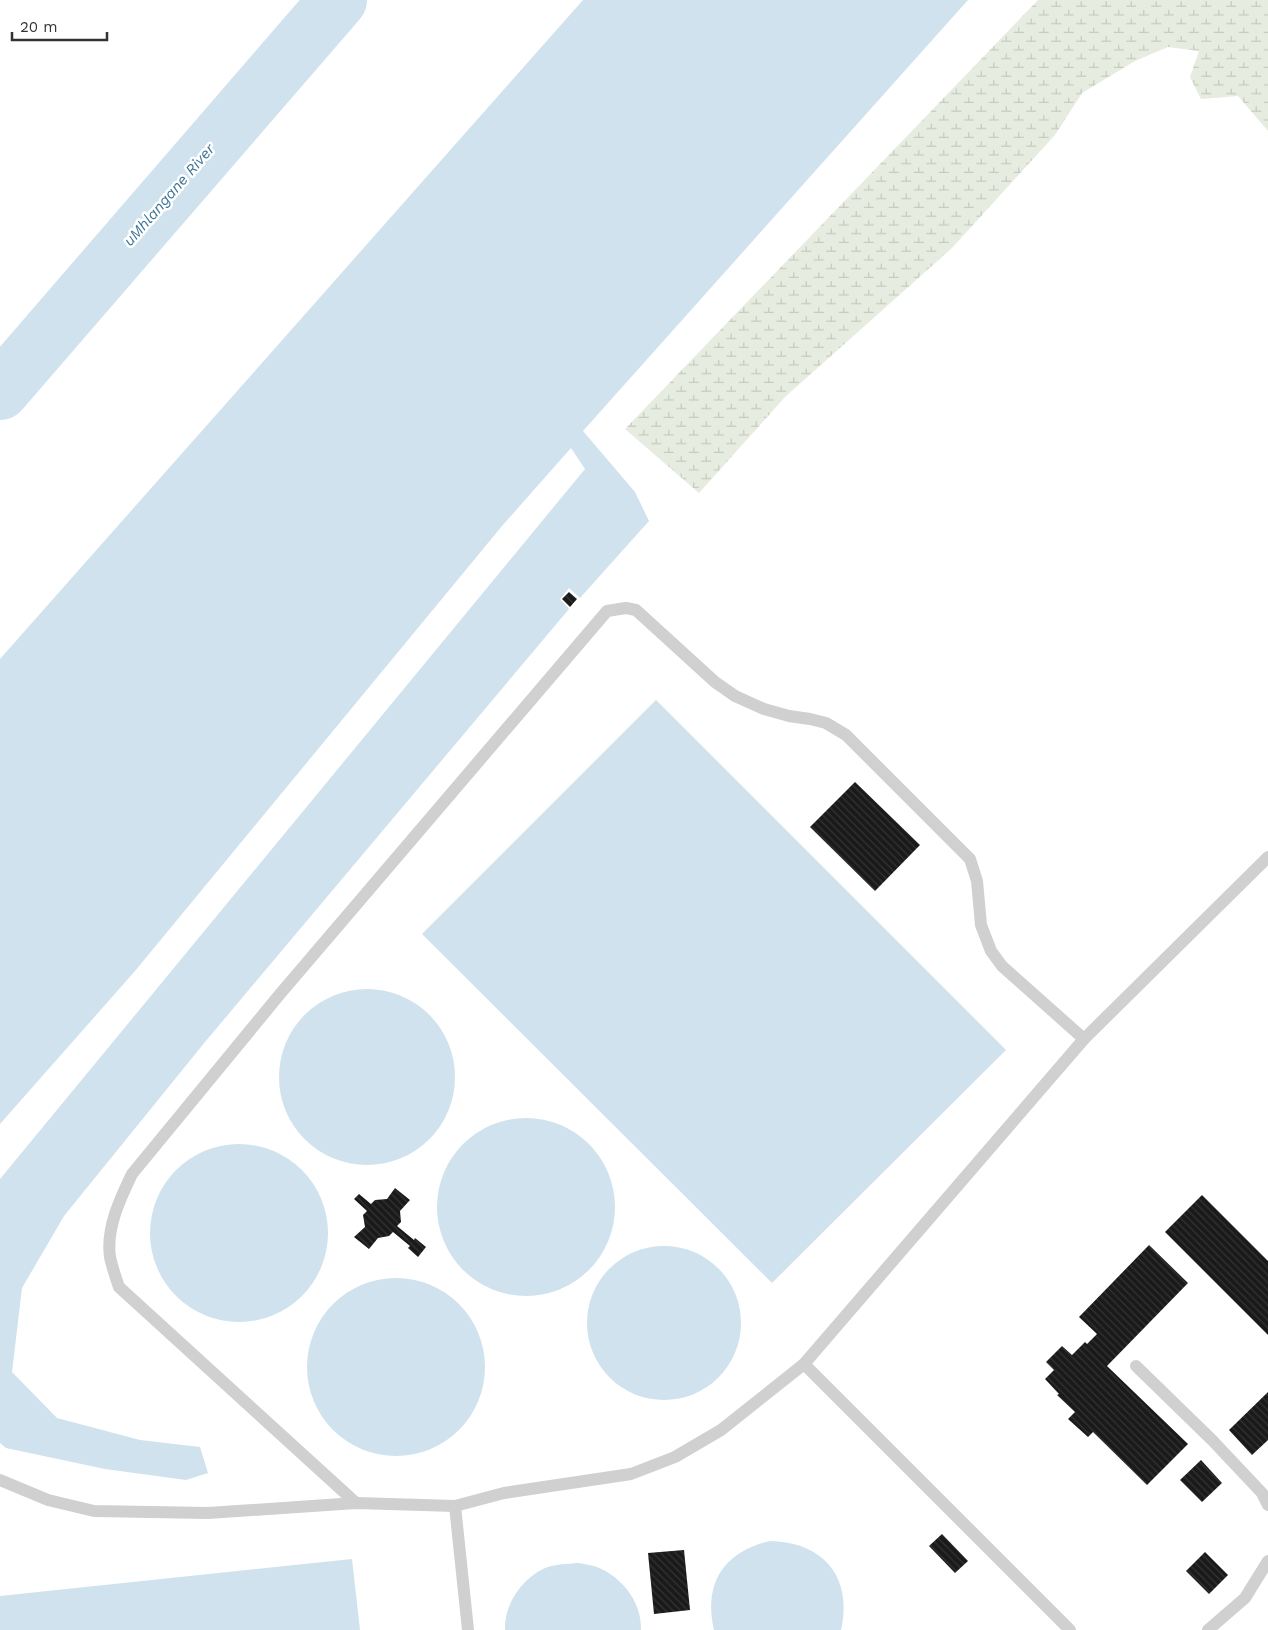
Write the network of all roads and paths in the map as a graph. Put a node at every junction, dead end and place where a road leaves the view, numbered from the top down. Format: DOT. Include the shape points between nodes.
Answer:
graph roads {
  1 [pos="1268,857"];
  2 [pos="1084,1038"];
  3 [pos="804,1364"];
  4 [pos="1136,1366"];
  5 [pos="0,1480"];
  6 [pos="356,1503"];
  7 [pos="1268,1505"];
  8 [pos="455,1506"];
  9 [pos="1268,1561"];
  10 [pos="468,1630"];
  11 [pos="1070,1630"];
  12 [pos="1208,1630"];
  1 -- 2 [label="lane"];
  2 -- 3 [label="lane"];
  2 -- 6 [label="lane" via="1002,966 991,951 981,925 977,881 970,859 846,735 826,723 789,716 735,696 715,682 636,610 607,611 280,994 132,1174 111,1228 110,1257 119,1287"];
  3 -- 8 [label="lane" via="721,1430 675,1457 631,1474 504,1493"];
  3 -- 11 [label="lane"];
  4 -- 7 [label="lane" via="1212,1440 1262,1493"];
  5 -- 6 [label="lane" via="48,1500 94,1511 208,1513"];
  6 -- 8 [label="lane"];
  8 -- 10 [label="lane"];
  9 -- 12 [label="lane" via="1245,1598"];
}
